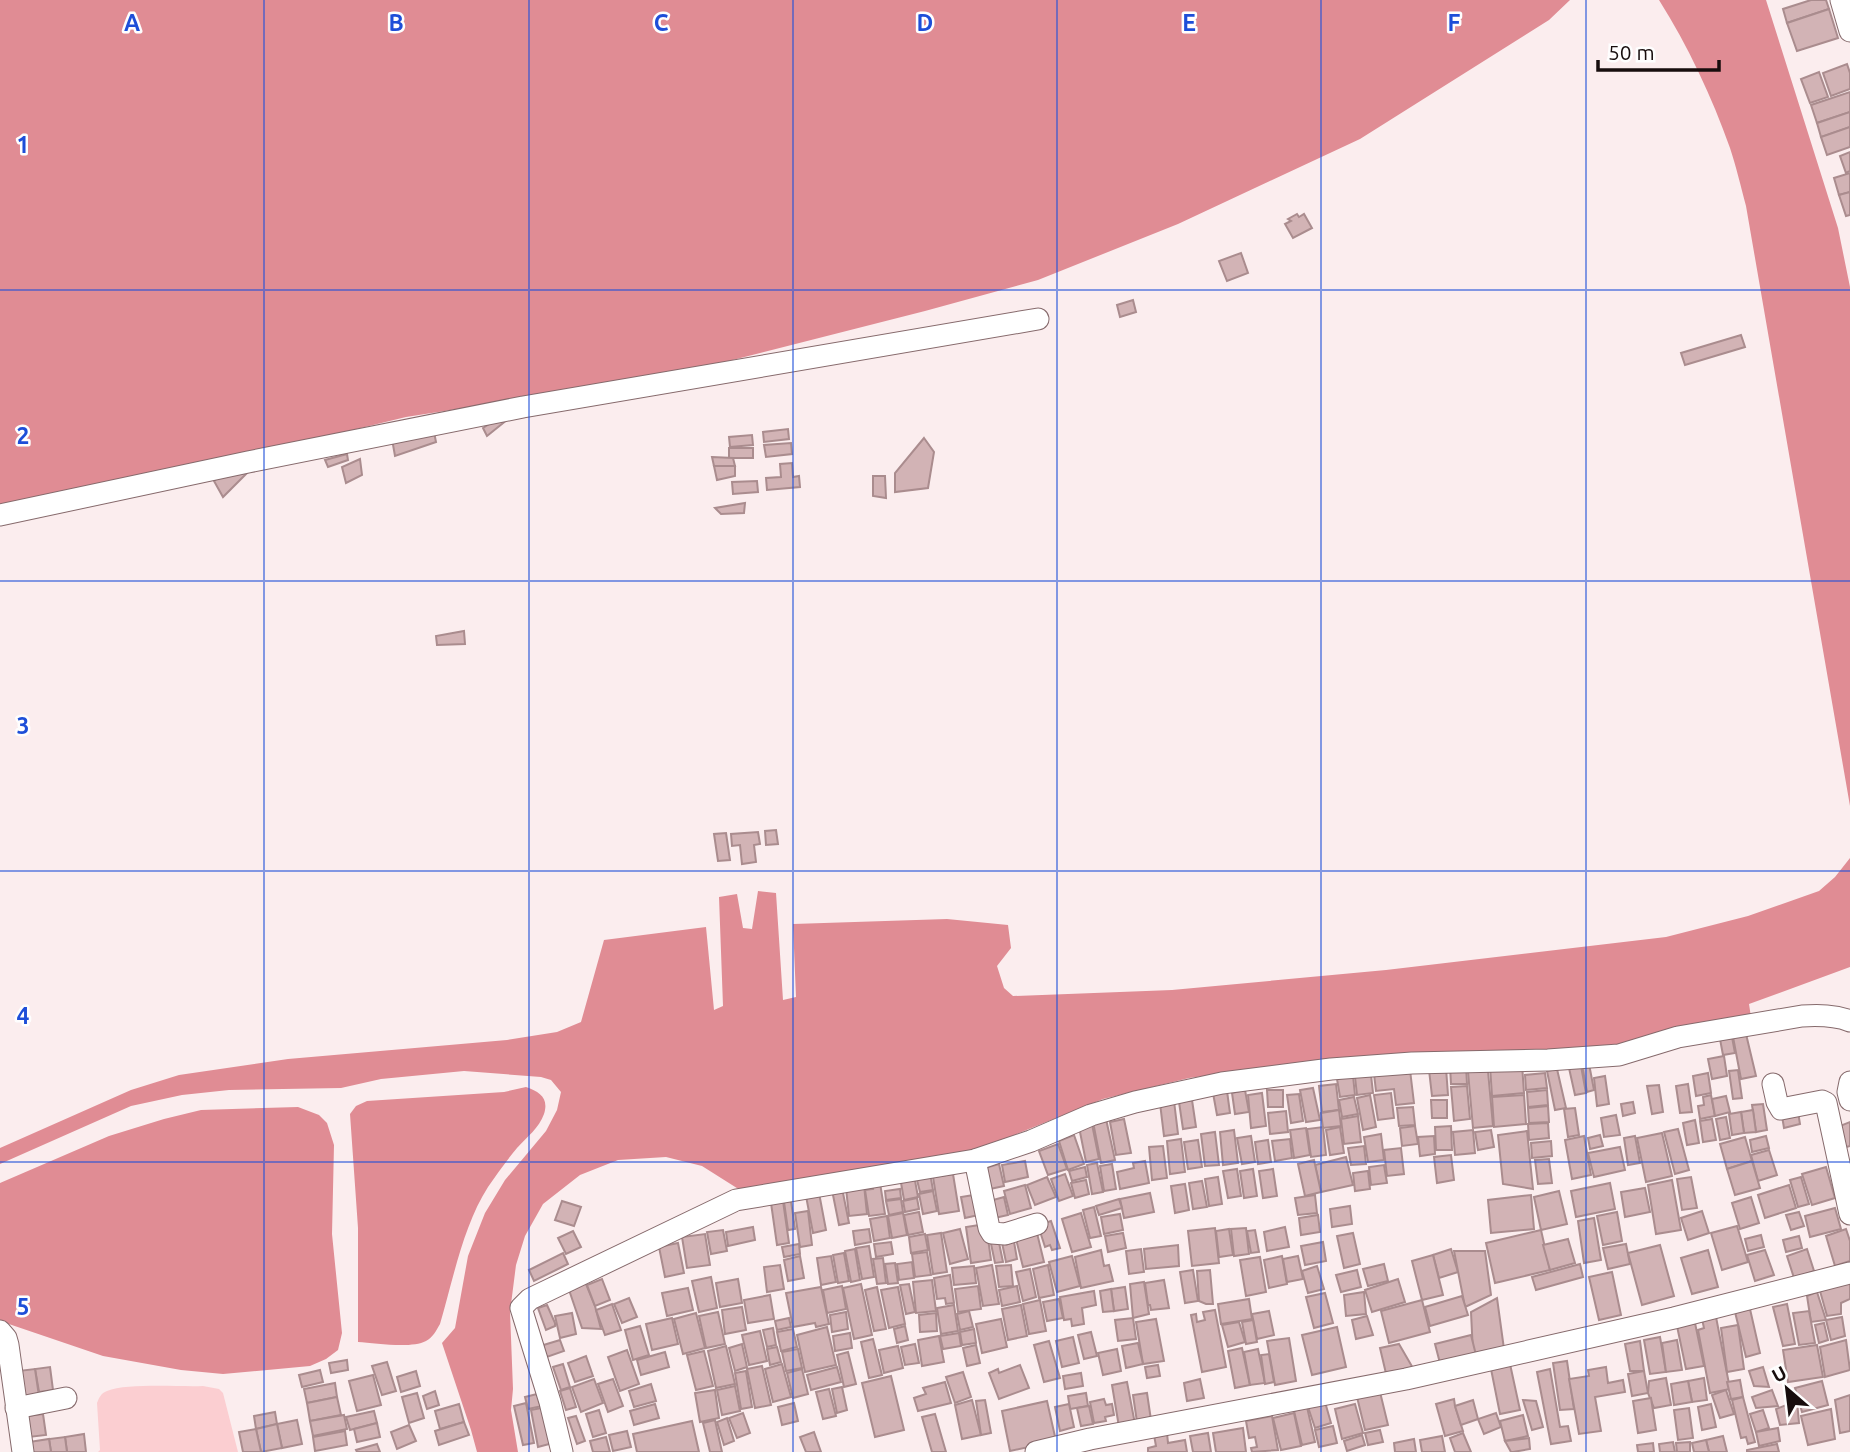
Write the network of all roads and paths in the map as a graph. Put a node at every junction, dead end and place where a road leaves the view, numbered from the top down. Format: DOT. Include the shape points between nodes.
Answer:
graph roads {
  1 [pos="1841,0"];
  2 [pos="1850,31"];
  3 [pos="1038,319"];
  4 [pos="0,515"];
  5 [pos="1850,1021"];
  6 [pos="1850,1082"];
  7 [pos="1773,1084"];
  8 [pos="1850,1100"];
  9 [pos="1840,1118"];
  10 [pos="975,1160"];
  11 [pos="1850,1214"];
  12 [pos="1037,1224"];
  13 [pos="1850,1273"];
  14 [pos="0,1331"];
  15 [pos="66,1398"];
  16 [pos="16,1408"];
  17 [pos="23,1452"];
  18 [pos="562,1452"];
  19 [pos="1036,1452"];
  1 -- 2 [label="street"];
  3 -- 4 [label="street" via="523,407"];
  5 -- 10 [label="street" via="1802,1016 1678,1037 1619,1055 1412,1063 1222,1083 1135,1101"];
  6 -- 8 [label="street"];
  7 -- 9 [label="street" via="1781,1109 1825,1101"];
  9 -- 11 [label="street"];
  10 -- 12 [label="street" via="992,1233 1005,1234"];
  10 -- 18 [label="street" via="736,1200 526,1302 521,1308"];
  13 -- 19 [label="street" via="1406,1379"];
  14 -- 16 [label="street" via="6,1338"];
  15 -- 16 [label="street"];
  16 -- 17 [label="street"];
}
